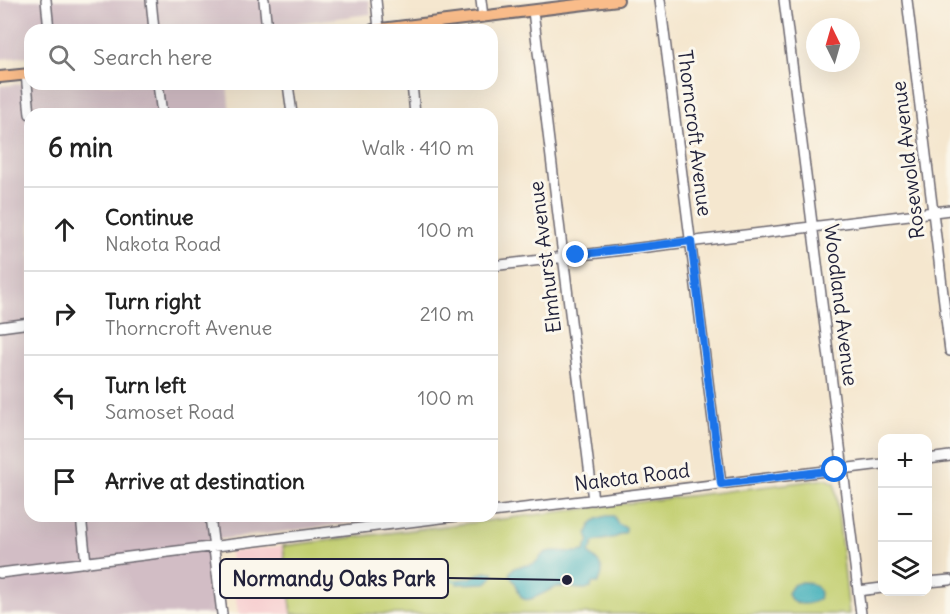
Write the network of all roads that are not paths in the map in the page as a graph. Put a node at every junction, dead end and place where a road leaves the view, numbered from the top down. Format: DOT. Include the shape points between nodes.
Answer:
graph roads {
  1 [pos="46,0"];
  2 [pos="151,0"];
  3 [pos="264,0"];
  4 [pos="376,0"];
  5 [pos="481,0"];
  6 [pos="618,0"];
  7 [pos="660,0"];
  8 [pos="784,0"];
  9 [pos="907,0"];
  10 [pos="588,2"];
  11 [pos="533,11"];
  12 [pos="483,17"];
  13 [pos="48,24"];
  14 [pos="153,24"];
  15 [pos="266,24"];
  16 [pos="379,24"];
  17 [pos="433,24"];
  18 [pos="24,74"];
  19 [pos="0,77"];
  20 [pos="29,90"];
  21 [pos="159,90"];
  22 [pos="289,90"];
  23 [pos="413,90"];
  24 [pos="30,108"];
  25 [pos="161,108"];
  26 [pos="291,108"];
  27 [pos="415,108"];
  28 [pos="950,210"];
  29 [pos="933,212"];
  30 [pos="813,226"];
  31 [pos="691,241"];
  32 [pos="563,257"];
  33 [pos="498,265"];
  34 [pos="24,324"];
  35 [pos="0,327"];
  36 [pos="950,351"];
  37 [pos="950,456"];
  38 [pos="932,458"];
  39 [pos="878,465"];
  40 [pos="843,469"];
  41 [pos="721,484"];
  42 [pos="593,500"];
  43 [pos="498,511"];
  44 [pos="82,522"];
  45 [pos="211,522"];
  46 [pos="409,522"];
  47 [pos="214,546"];
  48 [pos="87,563"];
  49 [pos="0,573"];
  50 [pos="950,580"];
  51 [pos="932,582"];
  52 [pos="878,588"];
  53 [pos="858,591"];
  54 [pos="222,614"];
  55 [pos="861,614"];
  1 -- 13 [label="street"];
  2 -- 14 [label="street"];
  3 -- 15 [label="street"];
  4 -- 16 [label="street"];
  5 -- 12 [label="street"];
  6 -- 10 [label="main road"];
  7 -- 31 [label="street, Thorncroft Avenue"];
  8 -- 30 [label="street, Woodland Avenue"];
  9 -- 29 [label="street, Rosewold Avenue"];
  10 -- 11 [label="main road"];
  11 -- 12 [label="main road"];
  11 -- 32 [label="street, Elmhurst Avenue"];
  12 -- 17 [label="main road"];
  18 -- 19 [label="main road"];
  20 -- 24 [label="street"];
  21 -- 25 [label="street"];
  22 -- 26 [label="street"];
  23 -- 27 [label="street"];
  28 -- 29 [label="street"];
  29 -- 30 [label="street"];
  29 -- 36 [label="street, Rosewold Avenue"];
  30 -- 31 [label="street"];
  30 -- 40 [label="street, Woodland Avenue"];
  31 -- 32 [label="street"];
  31 -- 41 [label="street, Thorncroft Avenue"];
  32 -- 33 [label="street"];
  32 -- 42 [label="street, Elmhurst Avenue"];
  34 -- 35 [label="street"];
  37 -- 38 [label="street"];
  39 -- 40 [label="street, Nakota Road"];
  40 -- 41 [label="street, Nakota Road"];
  40 -- 53 [label="street, Woodland Avenue"];
  41 -- 42 [label="street, Nakota Road"];
  42 -- 43 [label="street, Nakota Road"];
  44 -- 48 [label="street"];
  45 -- 47 [label="street"];
  46 -- 47 [label="street"];
  47 -- 48 [label="street"];
  47 -- 54 [label="street"];
  48 -- 49 [label="street"];
  50 -- 51 [label="street"];
  52 -- 53 [label="street"];
  53 -- 55 [label="street, Woodland Avenue"];
}
